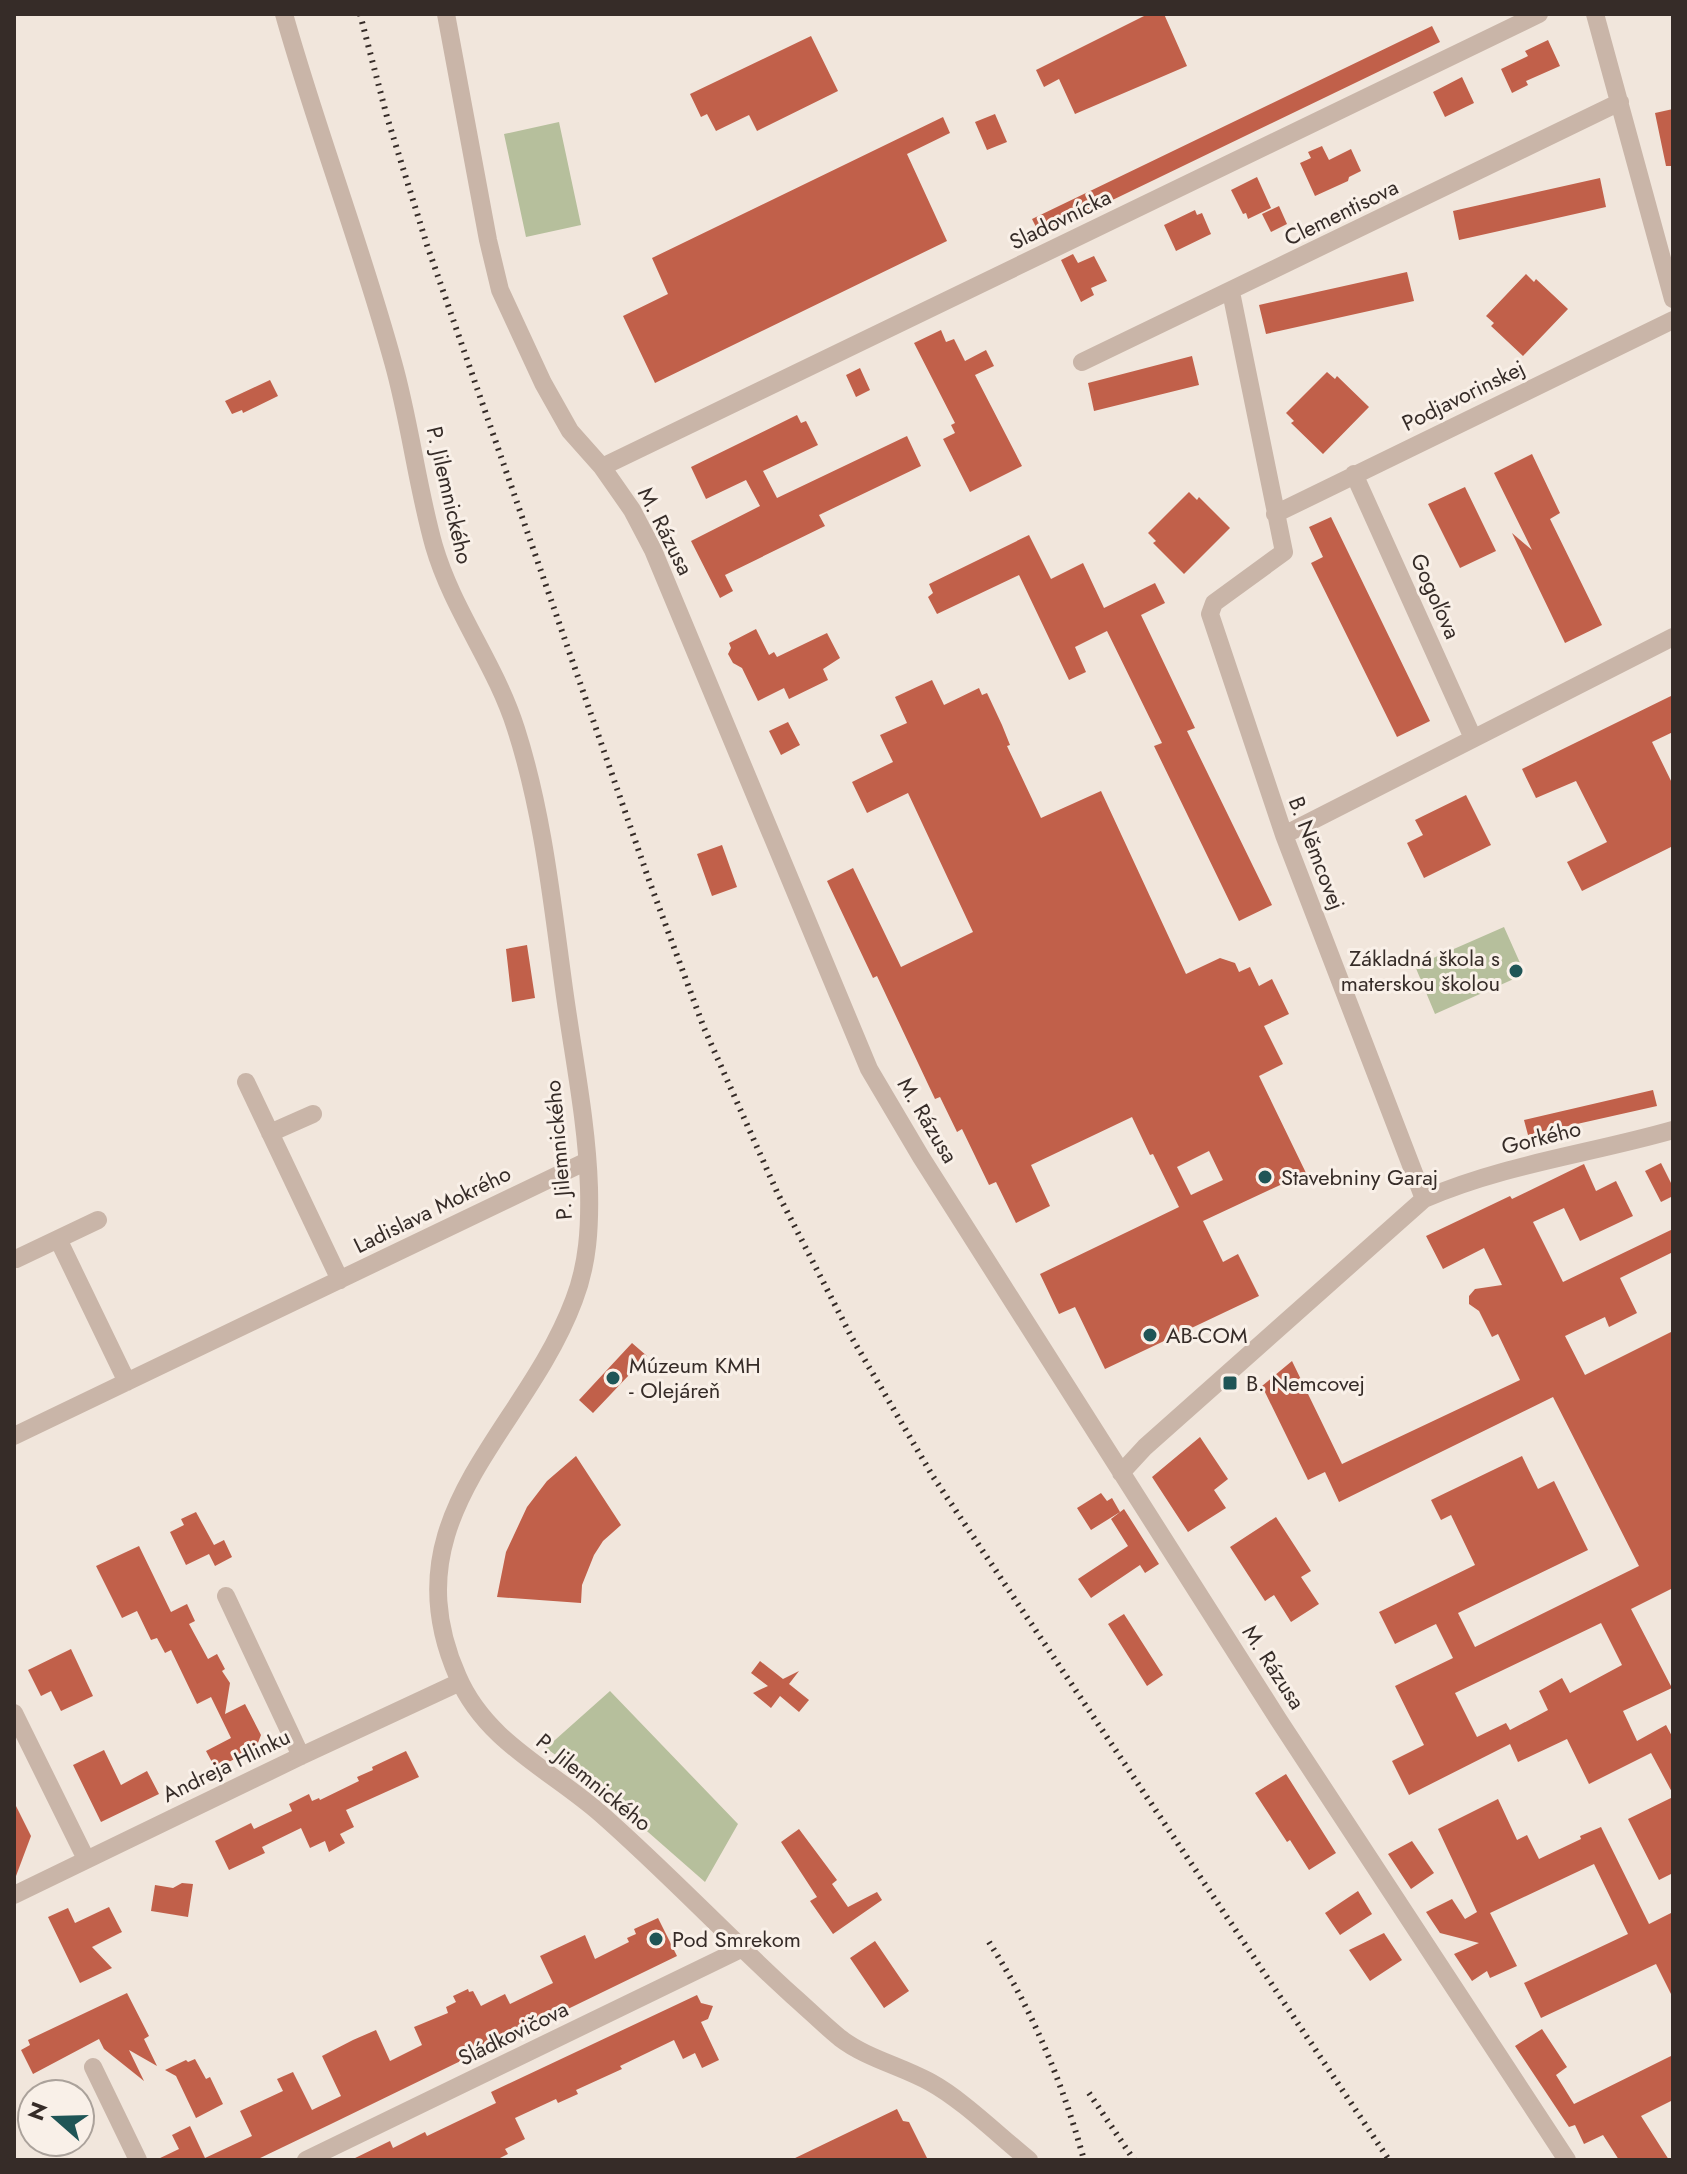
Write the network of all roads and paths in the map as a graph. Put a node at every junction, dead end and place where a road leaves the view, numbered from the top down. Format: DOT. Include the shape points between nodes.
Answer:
graph roads {
  1 [pos="284,14"];
  2 [pos="446,14"];
  3 [pos="1539,14"];
  4 [pos="1595,14"];
  5 [pos="1620,102"];
  6 [pos="1231,292"];
  7 [pos="1673,299"];
  8 [pos="1673,320"];
  9 [pos="1082,362"];
  10 [pos="602,467"];
  11 [pos="1354,474"];
  12 [pos="1275,514"];
  13 [pos="1673,637"];
  14 [pos="1473,738"];
  15 [pos="1284,835"];
  16 [pos="246,1082"];
  17 [pos="313,1114"];
  18 [pos="1673,1130"];
  19 [pos="270,1133"];
  20 [pos="587,1161"];
  21 [pos="1424,1199"];
  22 [pos="98,1220"];
  23 [pos="58,1239"];
  24 [pos="16,1259"];
  25 [pos="340,1280"];
  26 [pos="127,1382"];
  27 [pos="14,1436"];
  28 [pos="1121,1473"];
  29 [pos="226,1596"];
  30 [pos="460,1682"];
  31 [pos="14,1713"];
  32 [pos="301,1756"];
  33 [pos="86,1859"];
  34 [pos="14,1895"];
  35 [pos="741,1949"];
  36 [pos="93,2067"];
  37 [pos="138,2160"];
  38 [pos="306,2160"];
  39 [pos="1029,2160"];
  40 [pos="1567,2160"];
  1 -- 20 [label="street, P. Jilemnického" via="394,363 432,541 516,729 549,878"];
  2 -- 10 [label="street, M. Rázusa" via="500,290 563,419"];
  3 -- 10 [label="street, Sladovnícka"];
  4 -- 5 [label="street"];
  5 -- 6 [label="street, Clementisova"];
  5 -- 7 [label="street"];
  6 -- 9 [label="street, Clementisova"];
  6 -- 12 [label="street, B. Němcovej"];
  8 -- 11 [label="street, Podjavorinskej"];
  10 -- 28 [label="street, M. Rázusa" via="653,550 869,1069"];
  11 -- 12 [label="street, Podjavorinskej"];
  11 -- 14 [label="street, Gogoľova"];
  12 -- 15 [label="street, B. Němcovej" via="1284,552 1214,603 1210,614"];
  13 -- 14 [label="street"];
  14 -- 15 [label="street"];
  15 -- 21 [label="street, B. Němcovej"];
  16 -- 19 [label="street, Ladislava Mokrého"];
  17 -- 19 [label="street"];
  18 -- 21 [label="street, Gorkého" via="1535,1161"];
  19 -- 25 [label="street, Ladislava Mokrého"];
  20 -- 25 [label="street, Ladislava Mokrého"];
  20 -- 30 [label="street, P. Jilemnického" via="589,1228 574,1301 470,1480 444,1539 436,1589 438,1618"];
  21 -- 28 [label="street"];
  22 -- 23 [label="street"];
  23 -- 24 [label="street"];
  23 -- 26 [label="street"];
  25 -- 26 [label="street, Ladislava Mokrého"];
  26 -- 27 [label="street, Ladislava Mokrého"];
  28 -- 40 [label="street, M. Rázusa"];
  29 -- 32 [label="street"];
  30 -- 32 [label="street, Andreja Hlinku"];
  30 -- 35 [label="street, P. Jilemnického" via="499,1735 599,1813"];
  31 -- 33 [label="street"];
  32 -- 33 [label="street, Andreja Hlinku"];
  33 -- 34 [label="street, Andreja Hlinku"];
  35 -- 38 [label="street, Sládkovičova"];
  35 -- 39 [label="street, P. Jilemnického" via="844,2041 936,2085"];
  36 -- 37 [label="street"];
}
